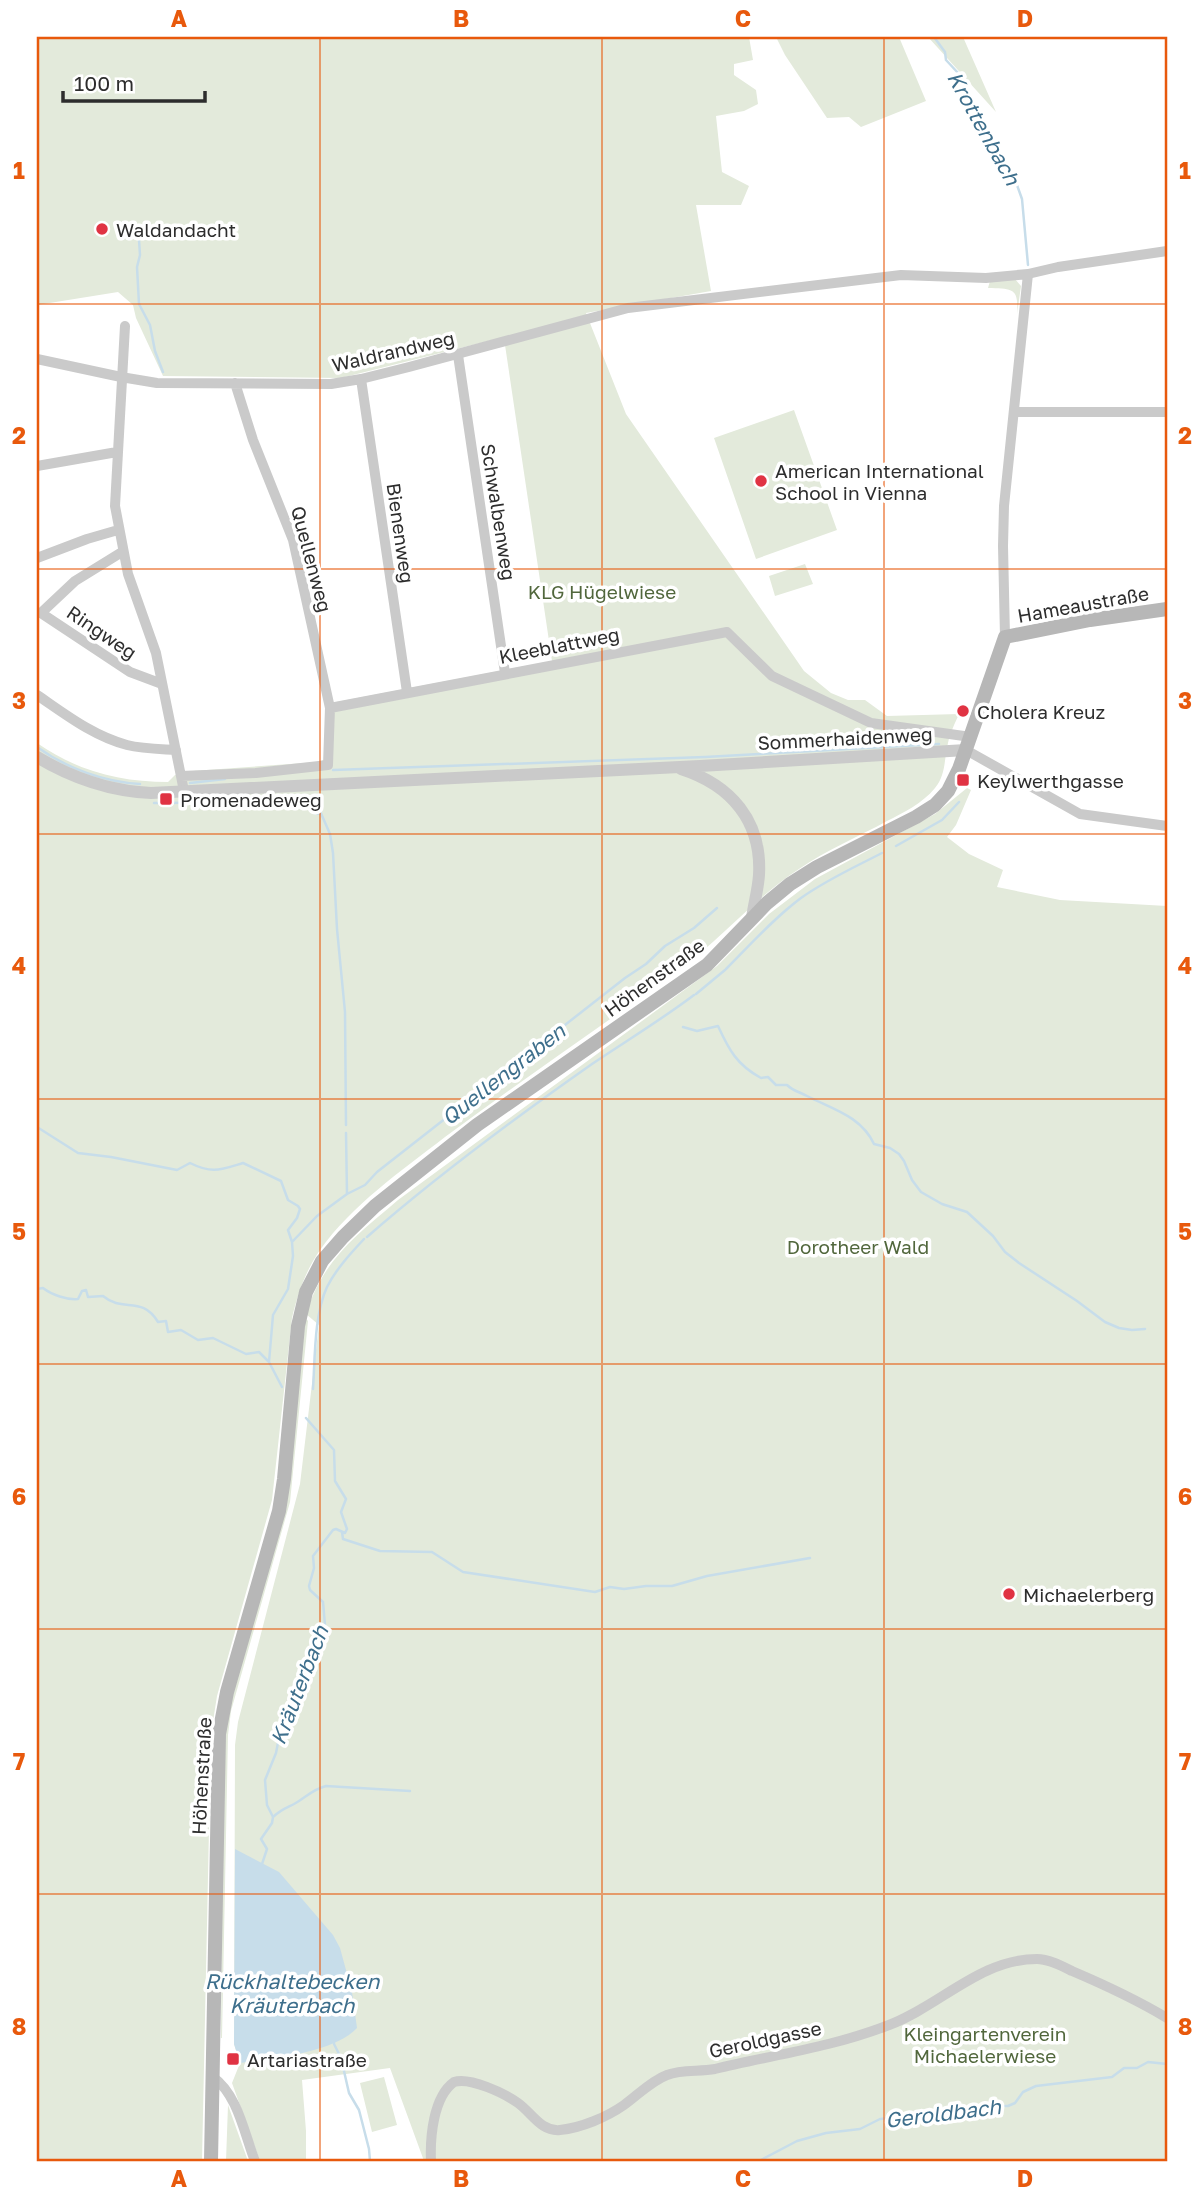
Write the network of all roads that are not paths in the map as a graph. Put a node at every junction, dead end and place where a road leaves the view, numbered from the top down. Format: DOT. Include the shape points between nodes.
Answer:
graph roads {
  1 [pos="1167,251"];
  2 [pos="1028,274"];
  3 [pos="125,326"];
  4 [pos="458,355"];
  5 [pos="37,359"];
  6 [pos="121,377"];
  7 [pos="361,379"];
  8 [pos="235,383"];
  9 [pos="1016,412"];
  10 [pos="1167,412"];
  11 [pos="117,452"];
  12 [pos="37,466"];
  13 [pos="118,530"];
  14 [pos="122,552"];
  15 [pos="37,558"];
  16 [pos="1167,609"];
  17 [pos="1005,637"];
  18 [pos="505,673"];
  19 [pos="162,684"];
  20 [pos="407,692"];
  21 [pos="37,695"];
  22 [pos="330,708"];
  23 [pos="968,743"];
  24 [pos="176,750"];
  25 [pos="37,757"];
  26 [pos="674,767"];
  27 [pos="181,776"];
  28 [pos="184,791"];
  29 [pos="1167,826"];
  30 [pos="752,918"];
  31 [pos="1167,2018"];
  32 [pos="213,2077"];
  33 [pos="211,2161"];
  34 [pos="255,2161"];
  35 [pos="431,2161"];
  1 -- 2 [label="street, Waldrandweg"];
  2 -- 4 [label="street, Waldrandweg" via="986,278 901,275 711,296 628,308"];
  2 -- 9 [label="street"];
  3 -- 6 [label="street"];
  4 -- 7 [label="street, Waldrandweg"];
  4 -- 18 [label="street, Schwalbenweg"];
  5 -- 6 [label="street, Waldrandweg"];
  6 -- 8 [label="street, Waldrandweg" via="157,383"];
  6 -- 11 [label="street"];
  7 -- 8 [label="street, Waldrandweg" via="331,384"];
  7 -- 20 [label="street, Bienenweg"];
  8 -- 22 [label="street, Quellenweg" via="293,540"];
  9 -- 10 [label="street"];
  9 -- 17 [label="street" via="1004,520"];
  11 -- 12 [label="street"];
  11 -- 13 [label="street"];
  13 -- 14 [label="street"];
  13 -- 15 [label="street"];
  14 -- 19 [label="street"];
  14 -- 19 [label="street, Ringweg" via="75,582 41,612 138,677"];
  16 -- 17 [label="main road, Hameaustraße"];
  17 -- 23 [label="main road"];
  18 -- 20 [label="street, Kleeblattweg"];
  18 -- 23 [label="street, Kleeblattweg" via="727,632 772,677 871,723"];
  19 -- 24 [label="street"];
  20 -- 22 [label="street, Kleeblattweg"];
  21 -- 24 [label="street" via="109,739 130,746"];
  22 -- 27 [label="street" via="328,765"];
  23 -- 26 [label="street, Sommerhaidenweg"];
  23 -- 29 [label="street" via="1080,814"];
  23 -- 30 [label="main road" via="952,785 935,805 804,874"];
  24 -- 27 [label="street"];
  25 -- 28 [label="street" via="107,787"];
  26 -- 28 [label="street"];
  26 -- 30 [label="street" via="721,788 747,819 759,857"];
  27 -- 28 [label="street"];
  30 -- 32 [label="main road, Höhenstraße" via="690,978 477,1125 400,1185 343,1237 322,1261 306,1292 297,1334 279,1511 219,1734"];
  31 -- 35 [label="street, Geroldgasse" via="1060,1965 1041,1959 1012,1962 969,1979 889,2025 824,2045 671,2073 620,2108 569,2129 552,2131 518,2103 471,2082 454,2082 433,2122"];
  32 -- 33 [label="main road, Höhenstraße"];
  32 -- 34 [label="street" via="231,2096"];
}
